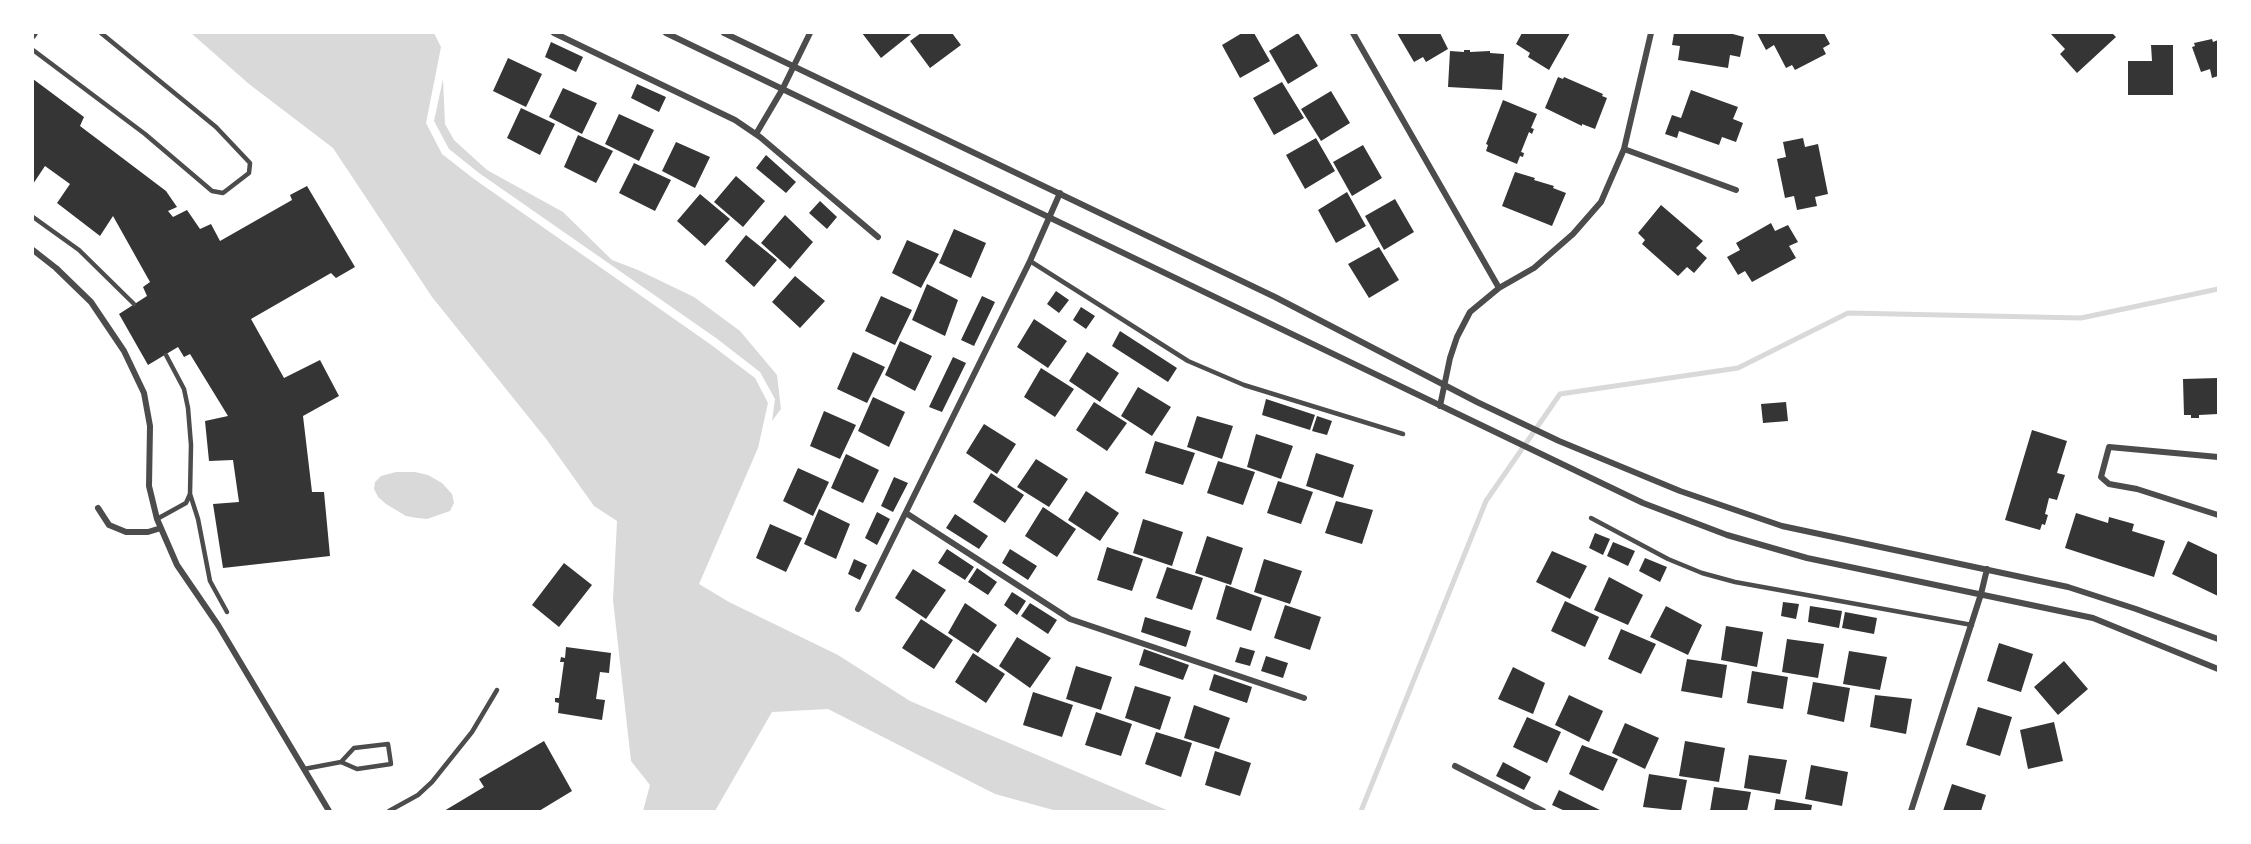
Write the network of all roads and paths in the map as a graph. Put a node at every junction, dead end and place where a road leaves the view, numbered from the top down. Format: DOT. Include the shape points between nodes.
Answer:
graph roads {
  1 [pos="101,33"];
  2 [pos="554,33"];
  3 [pos="666,33"];
  4 [pos="724,33"];
  5 [pos="810,33"];
  6 [pos="1353,33"];
  7 [pos="1651,33"];
  8 [pos="33,50"];
  9 [pos="793,67"];
  10 [pos="782,90"];
  11 [pos="756,134"];
  12 [pos="1624,149"];
  13 [pos="1736,190"];
  14 [pos="1060,193"];
  15 [pos="33,217"];
  16 [pos="1050,217"];
  17 [pos="878,237"];
  18 [pos="33,250"];
  19 [pos="1030,261"];
  20 [pos="1499,288"];
  21 [pos="134,304"];
  22 [pos="166,355"];
  23 [pos="1445,384"];
  24 [pos="1440,406"];
  25 [pos="1403,434"];
  26 [pos="2218,457"];
  27 [pos="190,494"];
  28 [pos="98,508"];
  29 [pos="906,513"];
  30 [pos="2218,515"];
  31 [pos="1591,518"];
  32 [pos="157,519"];
  33 [pos="161,528"];
  34 [pos="1987,569"];
  35 [pos="1981,594"];
  36 [pos="858,609"];
  37 [pos="227,612"];
  38 [pos="1972,625"];
  39 [pos="2218,639"];
  40 [pos="2218,669"];
  41 [pos="497,690"];
  42 [pos="1304,698"];
  43 [pos="341,762"];
  44 [pos="1455,766"];
  45 [pos="304,769"];
  46 [pos="329,811"];
  47 [pos="389,811"];
  48 [pos="1543,811"];
  49 [pos="1911,811"];
  1 -- 8 [label="lane" via="216,127 250,163 249,173 223,193 212,191 145,134"];
  2 -- 11 [label="street" via="735,120"];
  3 -- 10 [label="street"];
  4 -- 9 [label="street"];
  5 -- 9 [label="street"];
  6 -- 20 [label="street"];
  7 -- 12 [label="street"];
  9 -- 10 [label="street"];
  9 -- 14 [label="street"];
  10 -- 11 [label="street"];
  10 -- 16 [label="street"];
  11 -- 17 [label="street"];
  12 -- 13 [label="street"];
  12 -- 20 [label="street" via="1601,202 1573,234 1534,268"];
  14 -- 16 [label="street"];
  14 -- 23 [label="street"];
  15 -- 21 [label="lane" via="78,250"];
  16 -- 19 [label="street"];
  16 -- 24 [label="street"];
  18 -- 32 [label="street" via="91,302 124,351 144,393 150,426 149,486"];
  19 -- 25 [label="lane" via="1188,361 1244,385"];
  19 -- 29 [label="street"];
  20 -- 23 [label="street" via="1470,312 1457,337"];
  22 -- 27 [label="lane" via="184,389 188,408"];
  23 -- 24 [label="street"];
  23 -- 34 [label="street" via="1559,441 1680,491 1782,526"];
  24 -- 35 [label="street" via="1643,503 1727,535 1807,558"];
  26 -- 30 [label="street" via="2109,447 2101,477 2109,484 2138,489"];
  27 -- 32 [label="lane" via="186,503"];
  27 -- 37 [label="lane" via="210,581"];
  28 -- 33 [label="street" via="109,525 126,532"];
  29 -- 36 [label="street"];
  29 -- 42 [label="street" via="1070,619"];
  31 -- 38 [label="lane" via="1702,573"];
  32 -- 33 [label="street"];
  33 -- 45 [label="street" via="177,565 218,625"];
  34 -- 35 [label="street"];
  34 -- 39 [label="street" via="2068,587"];
  35 -- 38 [label="street"];
  35 -- 40 [label="street" via="2093,618"];
  38 -- 49 [label="street"];
  41 -- 47 [label="lane" via="472,732 432,782"];
  43 -- 43 [label="lane" via="357,769 391,764 388,744 354,748"];
  43 -- 45 [label="lane"];
  44 -- 48 [label="street"];
  45 -- 46 [label="street"];
}
